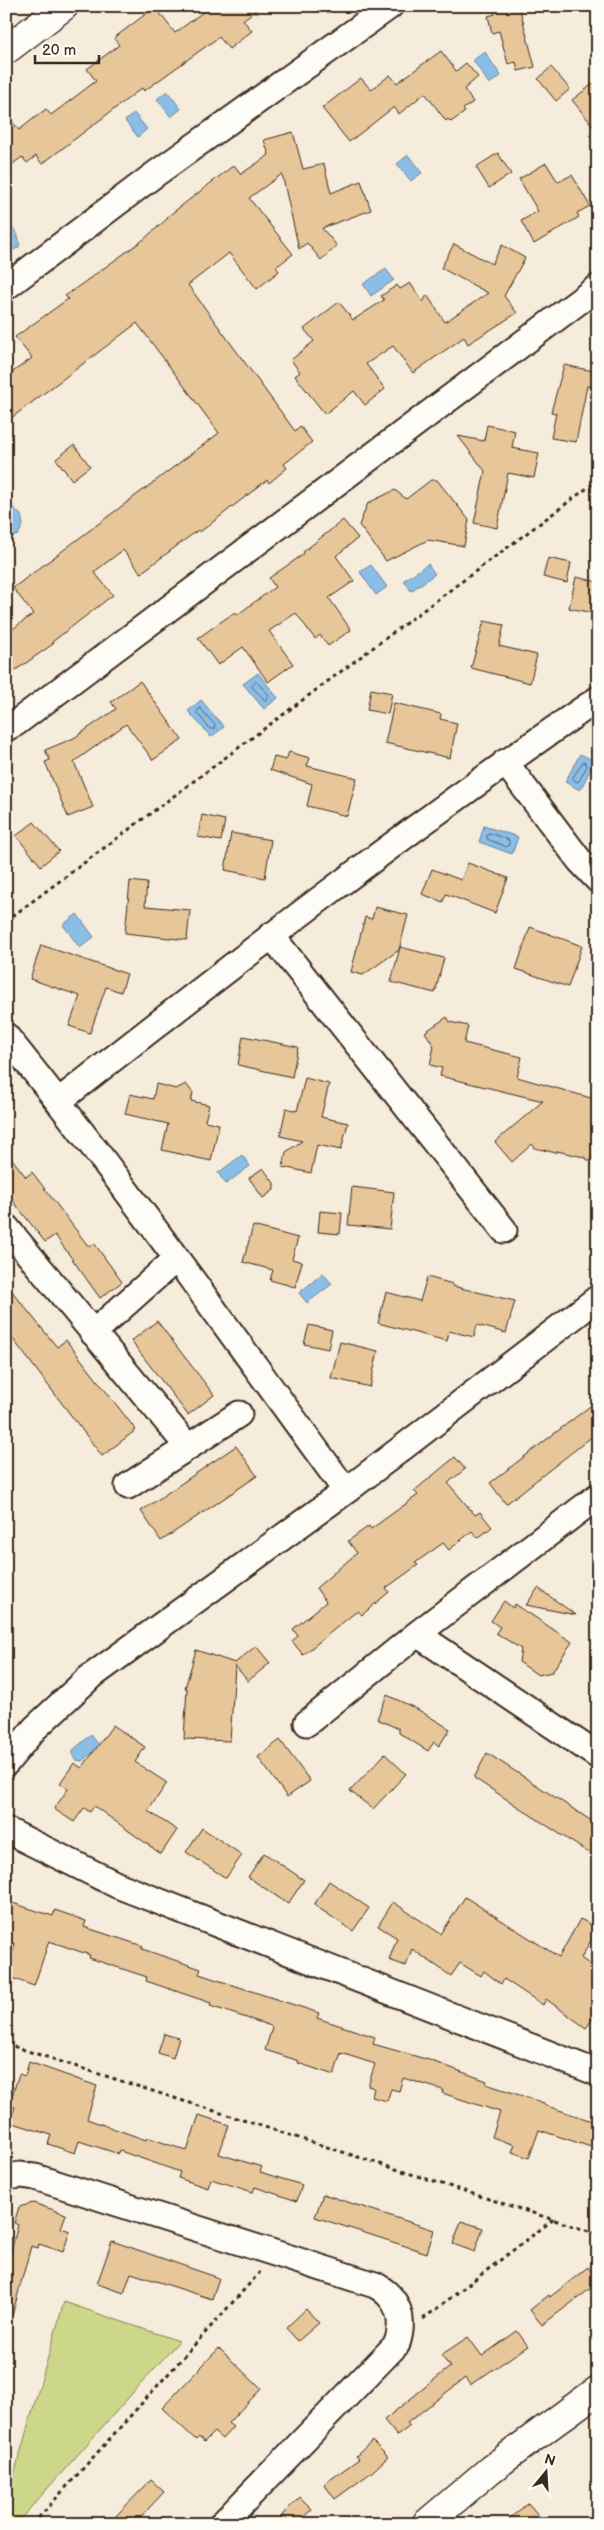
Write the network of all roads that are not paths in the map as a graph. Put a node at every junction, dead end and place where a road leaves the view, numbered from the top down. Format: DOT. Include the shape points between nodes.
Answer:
graph roads {
  1 [pos="64,6"];
  2 [pos="390,6"];
  3 [pos="6,50"];
  4 [pos="6,287"];
  5 [pos="598,287"];
  6 [pos="598,699"];
  7 [pos="6,728"];
  8 [pos="505,762"];
  9 [pos="598,880"];
  10 [pos="271,935"];
  11 [pos="6,1036"];
  12 [pos="59,1101"];
  13 [pos="6,1227"];
  14 [pos="504,1230"];
  15 [pos="176,1259"];
  16 [pos="598,1298"];
  17 [pos="93,1333"];
  18 [pos="240,1414"];
  19 [pos="188,1447"];
  20 [pos="128,1486"];
  21 [pos="346,1491"];
  22 [pos="598,1496"];
  23 [pos="417,1634"];
  24 [pos="307,1723"];
  25 [pos="598,1756"];
  26 [pos="6,1763"];
  27 [pos="6,1830"];
  28 [pos="598,2073"];
  29 [pos="6,2177"];
  30 [pos="598,2390"];
  31 [pos="222,2524"];
  32 [pos="426,2524"];
  1 -- 3 [label="street"];
  2 -- 4 [label="street" via="154,175"];
  5 -- 7 [label="street"];
  6 -- 8 [label="street"];
  8 -- 9 [label="street"];
  8 -- 10 [label="street"];
  10 -- 12 [label="street"];
  10 -- 14 [label="street"];
  11 -- 12 [label="street"];
  12 -- 15 [label="street"];
  13 -- 17 [label="street"];
  15 -- 17 [label="street"];
  15 -- 21 [label="street"];
  16 -- 21 [label="street"];
  17 -- 19 [label="street"];
  18 -- 19 [label="street"];
  19 -- 20 [label="street"];
  21 -- 26 [label="street" via="89,1678 35,1728"];
  22 -- 23 [label="street"];
  23 -- 24 [label="street"];
  23 -- 25 [label="street"];
  27 -- 28 [label="street" via="117,1885"];
  29 -- 31 [label="street" via="35,2177 276,2254 383,2289 396,2302 401,2318 397,2344"];
  30 -- 32 [label="street" via="491,2469"];
}
